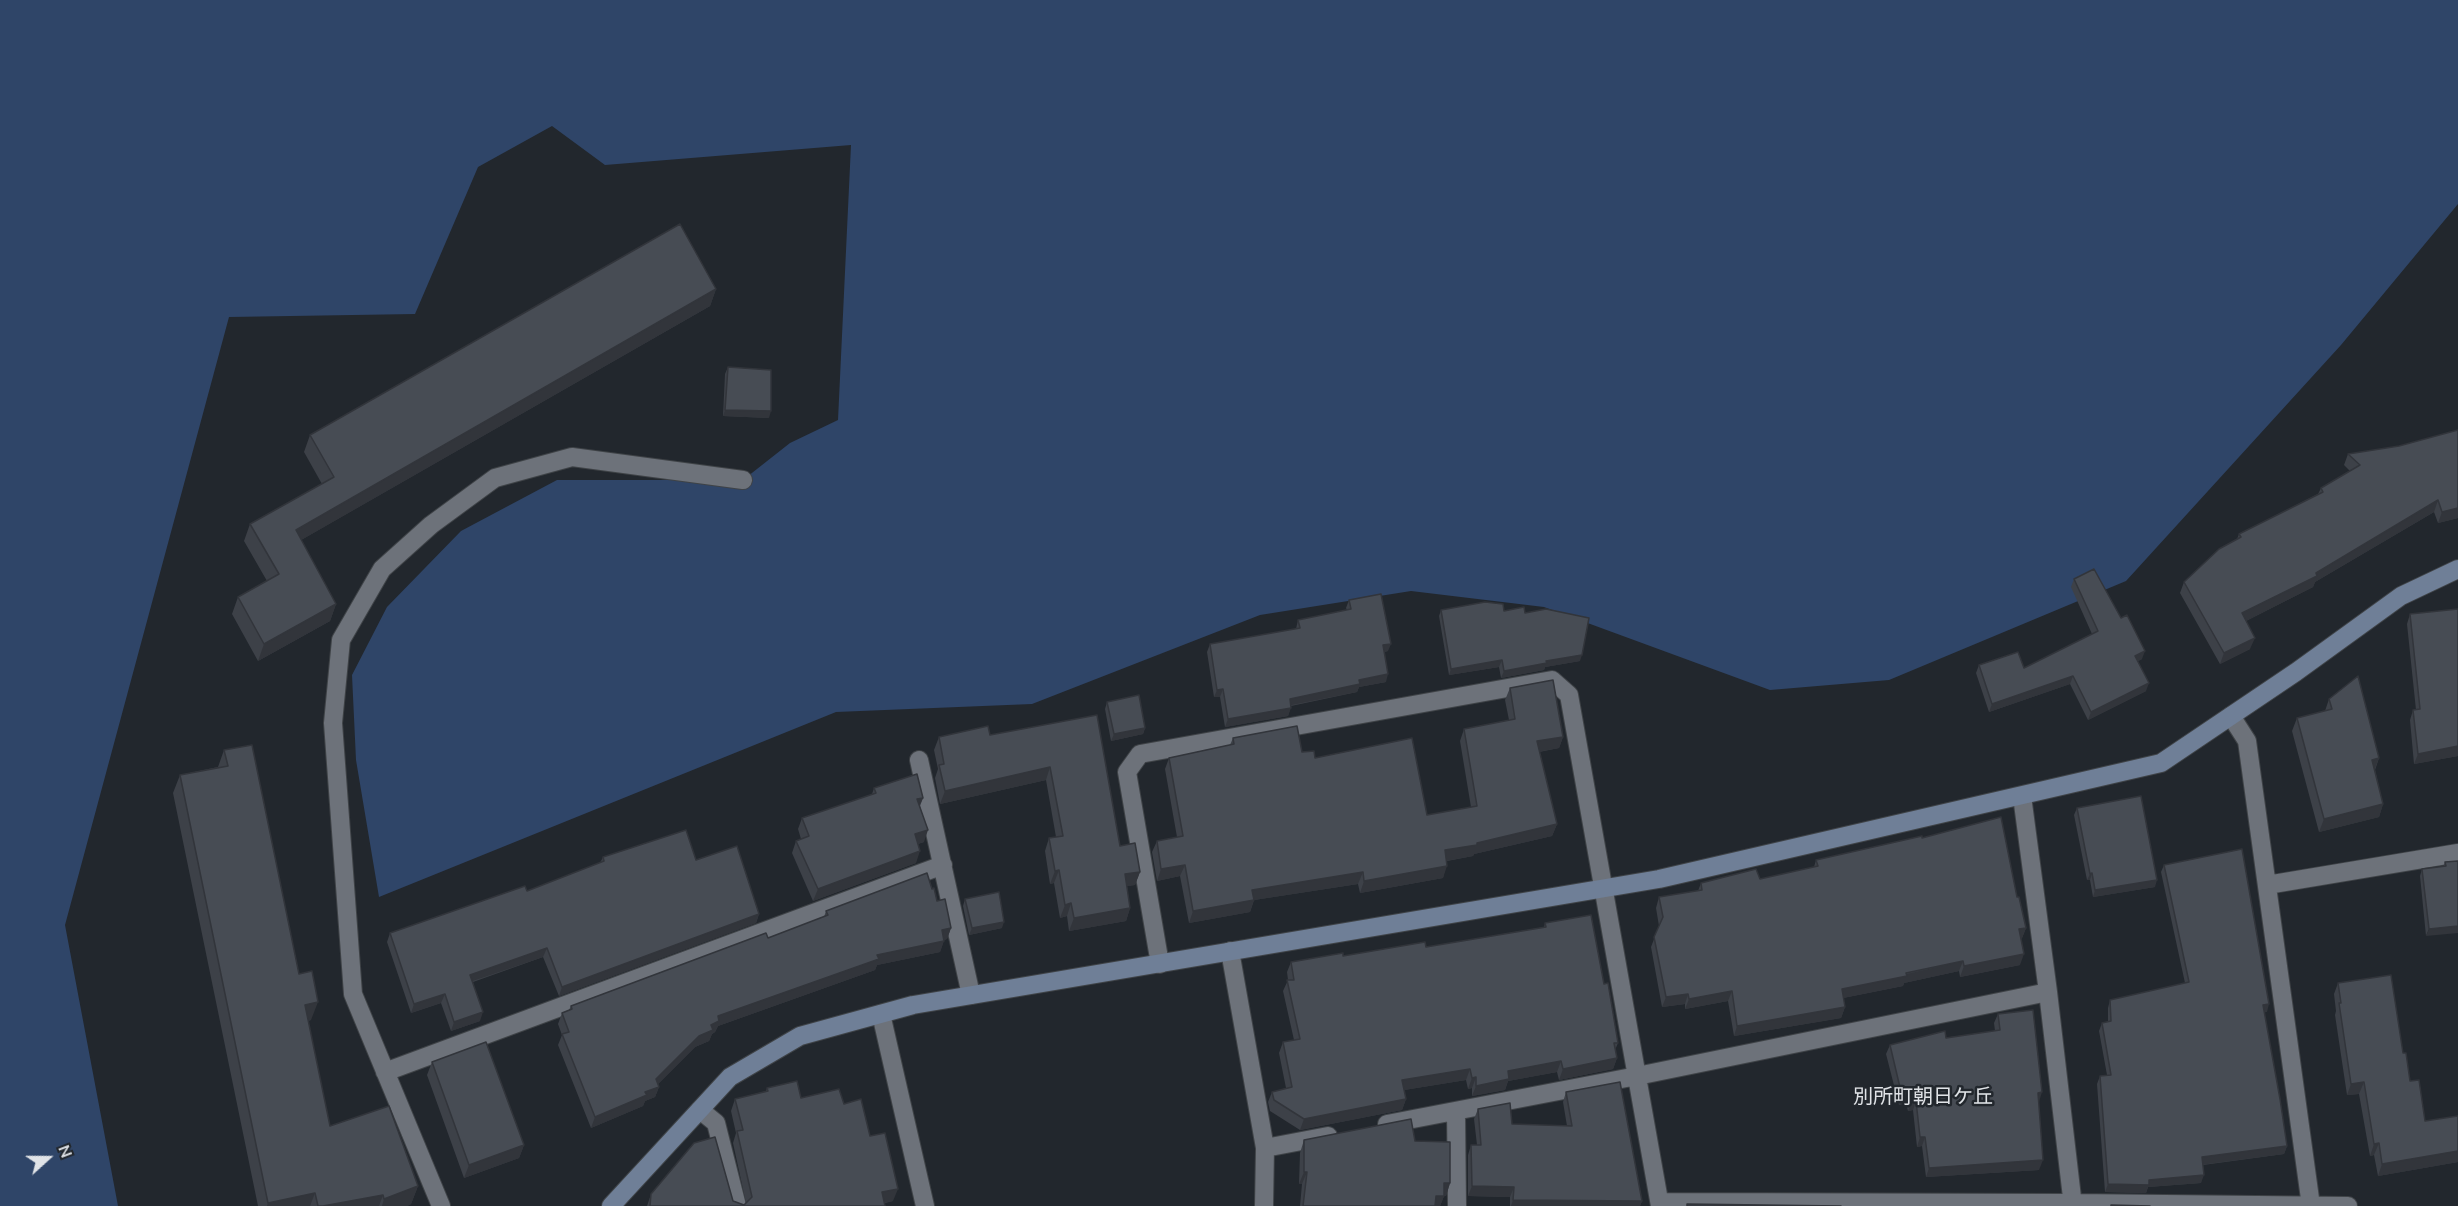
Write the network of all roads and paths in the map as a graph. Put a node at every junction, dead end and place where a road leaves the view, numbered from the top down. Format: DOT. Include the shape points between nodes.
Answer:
graph roads {
  1 [pos="743,480"];
  2 [pos="2458,569"];
  3 [pos="2232,716"];
  4 [pos="920,760"];
  5 [pos="2022,796"];
  6 [pos="2458,853"];
  7 [pos="943,865"];
  8 [pos="2267,885"];
  9 [pos="1603,889"];
  10 [pos="1230,951"];
  11 [pos="1160,964"];
  12 [pos="2048,992"];
  13 [pos="971,995"];
  14 [pos="881,1014"];
  15 [pos="385,1072"];
  16 [pos="1637,1076"];
  17 [pos="700,1110"];
  18 [pos="1456,1111"];
  19 [pos="1366,1129"];
  20 [pos="1343,1133"];
  21 [pos="1264,1148"];
  22 [pos="1660,1204"];
  23 [pos="2073,1204"];
  24 [pos="441,1206"];
  25 [pos="611,1206"];
  26 [pos="737,1206"];
  27 [pos="926,1206"];
  28 [pos="1264,1206"];
  29 [pos="1456,1206"];
  30 [pos="2311,1206"];
  31 [pos="2348,1206"];
  1 -- 15 [label="street" via="572,457 495,478 431,525 382,569 340,640 333,723 353,994"];
  2 -- 3 [label="street" via="2401,596"];
  3 -- 5 [label="street" via="2161,763"];
  3 -- 8 [label="street" via="2247,741"];
  4 -- 7 [label="street"];
  5 -- 9 [label="street"];
  5 -- 12 [label="street"];
  6 -- 8 [label="street"];
  7 -- 13 [label="street"];
  7 -- 15 [label="street"];
  8 -- 30 [label="street"];
  9 -- 10 [label="street"];
  9 -- 11 [label="street" via="1569,695 1552,680 1140,754 1127,772"];
  9 -- 16 [label="street"];
  10 -- 11 [label="street"];
  10 -- 21 [label="street"];
  11 -- 13 [label="street"];
  12 -- 16 [label="street"];
  12 -- 23 [label="street"];
  13 -- 14 [label="street"];
  14 -- 17 [label="street" via="800,1036 730,1077"];
  14 -- 27 [label="street"];
  15 -- 24 [label="street"];
  16 -- 18 [label="street"];
  16 -- 22 [label="street"];
  17 -- 25 [label="street"];
  17 -- 26 [label="street" via="716,1123"];
  18 -- 19 [label="street"];
  18 -- 29 [label="street"];
  20 -- 21 [label="street"];
  21 -- 28 [label="street"];
  22 -- 23 [label="street"];
  23 -- 30 [label="street"];
  30 -- 31 [label="street"];
}
